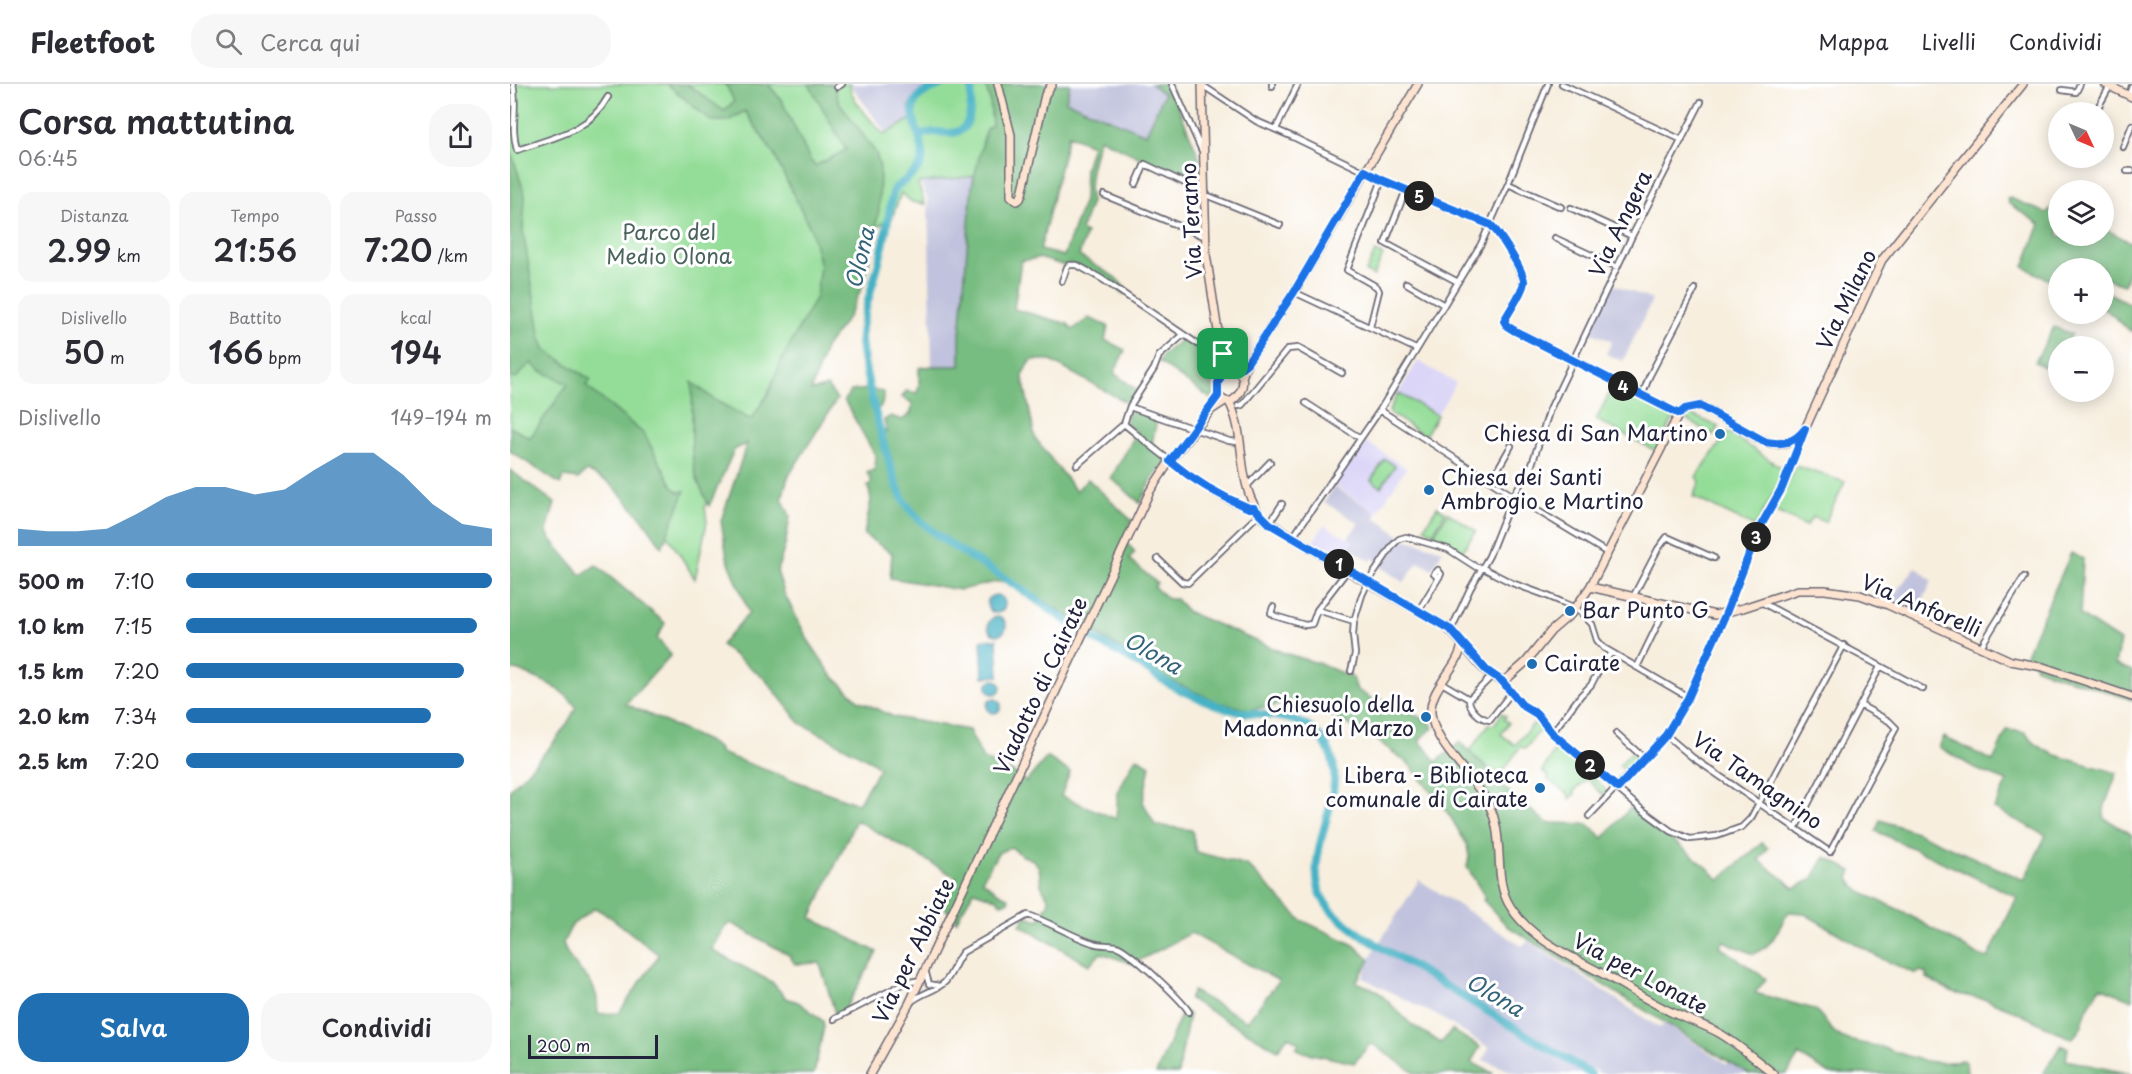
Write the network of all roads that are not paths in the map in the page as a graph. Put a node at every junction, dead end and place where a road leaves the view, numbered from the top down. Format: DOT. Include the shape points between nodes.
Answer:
graph roads {
  1 [pos="513,84"];
  2 [pos="842,84"];
  3 [pos="998,84"];
  4 [pos="1053,84"];
  5 [pos="1172,84"];
  6 [pos="1202,84"];
  7 [pos="1298,84"];
  8 [pos="1418,84"];
  9 [pos="1548,84"];
  10 [pos="1562,84"];
  11 [pos="2023,84"];
  12 [pos="2080,84"];
  13 [pos="2107,85"];
  14 [pos="2132,86"];
  15 [pos="837,87"];
  16 [pos="2062,90"];
  17 [pos="2130,96"];
  18 [pos="608,97"];
  19 [pos="1701,102"];
  20 [pos="2100,102"];
  21 [pos="2132,125"];
  22 [pos="1276,129"];
  23 [pos="1682,140"];
  24 [pos="2124,147"];
  25 [pos="1205,158"];
  26 [pos="1365,171"];
  27 [pos="1382,180"];
  28 [pos="1136,184"];
  29 [pos="1508,184"];
  30 [pos="1406,190"];
  31 [pos="1206,194"];
  32 [pos="1104,195"];
  33 [pos="1561,207"];
  34 [pos="1571,208"];
  35 [pos="1280,225"];
  36 [pos="1491,225"];
  37 [pos="1632,236"];
  38 [pos="1206,237"];
  39 [pos="1555,238"];
  40 [pos="1617,267"];
  41 [pos="1062,281"];
  42 [pos="1458,282"];
  43 [pos="1406,283"];
  44 [pos="1695,289"];
  45 [pos="1294,292"];
  46 [pos="1444,305"];
  47 [pos="1371,327"];
  48 [pos="1184,334"];
  49 [pos="1416,349"];
  50 [pos="1223,353"];
  51 [pos="1573,361"];
  52 [pos="1234,371"];
  53 [pos="1342,373"];
  54 [pos="1218,396"];
  55 [pos="1642,396"];
  56 [pos="1232,402"];
  57 [pos="1306,403"];
  58 [pos="1130,407"];
  59 [pos="1380,410"];
  60 [pos="1679,414"];
  61 [pos="1124,424"];
  62 [pos="1196,428"];
  63 [pos="1805,429"];
  64 [pos="1360,438"];
  65 [pos="1794,440"];
  66 [pos="1239,442"];
  67 [pos="1511,446"];
  68 [pos="1798,447"];
  69 [pos="1170,461"];
  70 [pos="1270,462"];
  71 [pos="1077,465"];
  72 [pos="1491,482"];
  73 [pos="1247,486"];
  74 [pos="1513,496"];
  75 [pos="1282,504"];
  76 [pos="1256,511"];
  77 [pos="1269,524"];
  78 [pos="1293,537"];
  79 [pos="1606,552"];
  80 [pos="1714,558"];
  81 [pos="1158,559"];
  82 [pos="1483,568"];
  83 [pos="1347,571"];
  84 [pos="2024,577"];
  85 [pos="1438,578"];
  86 [pos="1368,582"];
  87 [pos="1590,587"];
  88 [pos="1633,597"];
  89 [pos="1761,602"];
  90 [pos="1667,605"];
  91 [pos="1273,607"];
  92 [pos="1576,608"];
  93 [pos="1317,610"];
  94 [pos="1419,610"];
  95 [pos="1726,613"];
  96 [pos="1354,621"];
  97 [pos="1451,630"];
  98 [pos="1462,644"];
  99 [pos="1844,645"];
  100 [pos="1980,648"];
  101 [pos="1470,653"];
  102 [pos="1611,653"];
  103 [pos="1458,655"];
  104 [pos="1637,667"];
  105 [pos="1880,667"];
  106 [pos="1351,671"];
  107 [pos="1492,676"];
  108 [pos="1502,681"];
  109 [pos="1442,683"];
  110 [pos="1923,689"];
  111 [pos="1512,693"];
  112 [pos="1688,698"];
  113 [pos="2132,698"];
  114 [pos="1469,699"];
  115 [pos="1860,705"];
  116 [pos="1552,733"];
  117 [pos="1616,733"];
  118 [pos="1666,735"];
  119 [pos="1644,759"];
  120 [pos="1618,788"];
  121 [pos="1760,804"];
  122 [pos="1589,816"];
  123 [pos="1795,829"];
  124 [pos="986,842"];
  125 [pos="925,970"];
  126 [pos="908,982"];
  127 [pos="919,984"];
  128 [pos="929,984"];
  129 [pos="939,986"];
  130 [pos="929,991"];
  131 [pos="909,1004"];
  132 [pos="1189,1012"];
  133 [pos="834,1019"];
  134 [pos="870,1074"];
  135 [pos="1774,1074"];
  1 -- 18 [label="street" via="513,136 517,150 565,134 591,120"];
  2 -- 15 [label="street"];
  3 -- 4 [label="street" via="1011,135 1011,196 1017,201 1022,194 1045,95"];
  5 -- 25 [label="street"];
  6 -- 22 [label="street" via="1256,121"];
  6 -- 25 [label="street, Via Teramo"];
  7 -- 22 [label="street"];
  8 -- 26 [label="street"];
  9 -- 29 [label="street"];
  10 -- 23 [label="street"];
  11 -- 63 [label="street, Via Milano" via="1882,260"];
  12 -- 16 [label="street" via="2076,92"];
  13 -- 17 [label="street"];
  13 -- 20 [label="street"];
  14 -- 17 [label="street"];
  19 -- 23 [label="street, Via Angera"];
  21 -- 24 [label="street"];
  22 -- 26 [label="street"];
  23 -- 37 [label="street, Via Angera"];
  25 -- 31 [label="street, Via Teramo"];
  26 -- 27 [label="street"];
  26 -- 45 [label="street"];
  27 -- 30 [label="street"];
  27 -- 47 [label="street" via="1347,270 1379,291"];
  28 -- 31 [label="street" via="1145,164"];
  29 -- 33 [label="street"];
  29 -- 36 [label="street"];
  30 -- 36 [label="street"];
  30 -- 42 [label="street" via="1385,243"];
  31 -- 35 [label="street"];
  31 -- 38 [label="street, Via Teramo"];
  32 -- 38 [label="street"];
  34 -- 37 [label="street"];
  36 -- 42 [label="street"];
  36 -- 51 [label="street" via="1506,244 1523,279 1505,324"];
  37 -- 40 [label="street, Via Angera"];
  38 -- 50 [label="street, Via Teramo"];
  39 -- 40 [label="street"];
  40 -- 51 [label="street, Via Angera"];
  41 -- 48 [label="street" via="1069,265 1077,266"];
  42 -- 46 [label="street"];
  43 -- 46 [label="street"];
  44 -- 55 [label="street"];
  45 -- 47 [label="street"];
  45 -- 52 [label="street" via="1247,363"];
  46 -- 49 [label="street"];
  47 -- 49 [label="street"];
  48 -- 50 [label="street" via="1210,352"];
  48 -- 58 [label="street" via="1162,352"];
  49 -- 59 [label="street"];
  50 -- 52 [label="street, Via Teramo"];
  51 -- 55 [label="street"];
  51 -- 74 [label="street, Via Angera" via="1550,409 1531,467"];
  52 -- 54 [label="street" via="1218,383"];
  52 -- 56 [label="street" via="1242,390"];
  53 -- 56 [label="street" via="1298,348 1288,349 1242,405"];
  54 -- 56 [label="street"];
  54 -- 62 [label="street"];
  55 -- 60 [label="street"];
  56 -- 62 [label="street" via="1216,405"];
  56 -- 66 [label="street"];
  57 -- 64 [label="street"];
  58 -- 61 [label="street"];
  58 -- 62 [label="street"];
  59 -- 64 [label="street"];
  59 -- 72 [label="street"];
  60 -- 65 [label="street" via="1700,406 1766,442 1784,444"];
  60 -- 79 [label="street"];
  61 -- 69 [label="street"];
  61 -- 71 [label="street"];
  62 -- 66 [label="street"];
  62 -- 69 [label="street, Viadotto di Cairate"];
  63 -- 65 [label="street, Via Milano"];
  63 -- 68 [label="street"];
  64 -- 78 [label="street"];
  65 -- 68 [label="street"];
  66 -- 73 [label="street"];
  67 -- 72 [label="street"];
  68 -- 95 [label="street" via="1782,488 1759,529"];
  69 -- 76 [label="street" via="1228,499"];
  69 -- 124 [label="street, Viadotto di Cairate" via="1150,491"];
  70 -- 73 [label="street"];
  72 -- 74 [label="street"];
  73 -- 76 [label="street"];
  74 -- 79 [label="street"];
  74 -- 82 [label="street, Via Angera"];
  75 -- 77 [label="street"];
  76 -- 77 [label="street"];
  76 -- 81 [label="street" via="1188,583"];
  77 -- 78 [label="street"];
  78 -- 83 [label="street"];
  79 -- 87 [label="street"];
  80 -- 88 [label="street" via="1667,537"];
  82 -- 86 [label="street" via="1448,549 1406,537 1399,539"];
  82 -- 92 [label="street"];
  82 -- 97 [label="street, Via Angera"];
  83 -- 86 [label="street"];
  83 -- 93 [label="street"];
  84 -- 100 [label="street"];
  85 -- 94 [label="street"];
  86 -- 94 [label="street"];
  86 -- 96 [label="street"];
  87 -- 88 [label="street, Via Anforelli"];
  87 -- 92 [label="street"];
  88 -- 90 [label="street, Via Anforelli"];
  89 -- 95 [label="street, Via Anforelli"];
  89 -- 99 [label="street"];
  89 -- 100 [label="street, Via Anforelli" via="1810,589 1860,595"];
  90 -- 95 [label="street, Via Anforelli" via="1707,614"];
  90 -- 104 [label="street"];
  91 -- 93 [label="street" via="1271,612 1275,615 1305,625 1312,624"];
  92 -- 102 [label="street"];
  92 -- 108 [label="street" via="1526,662"];
  93 -- 96 [label="street"];
  94 -- 97 [label="street"];
  95 -- 112 [label="street"];
  96 -- 106 [label="street"];
  97 -- 98 [label="street"];
  98 -- 101 [label="street"];
  98 -- 103 [label="street"];
  99 -- 105 [label="street"];
  99 -- 121 [label="street"];
  100 -- 113 [label="street, Via Anforelli"];
  101 -- 103 [label="street"];
  101 -- 107 [label="street"];
  102 -- 104 [label="street"];
  102 -- 116 [label="street"];
  103 -- 109 [label="street"];
  104 -- 112 [label="street"];
  105 -- 110 [label="street"];
  105 -- 115 [label="street"];
  107 -- 108 [label="street"];
  107 -- 114 [label="street"];
  108 -- 111 [label="street"];
  109 -- 114 [label="street"];
  109 -- 135 [label="street, Via per Lonate" via="1433,699 1431,717 1447,748 1493,814 1503,891 1515,914 1547,942 1670,1011 1719,1033"];
  111 -- 114 [label="street" via="1490,720 1472,709"];
  111 -- 116 [label="street"];
  112 -- 118 [label="street"];
  115 -- 123 [label="street"];
  115 -- 123 [label="street, Via Tamagnino" via="1896,728 1830,852"];
  116 -- 120 [label="street"];
  117 -- 119 [label="street"];
  118 -- 119 [label="street"];
  118 -- 121 [label="street, Via Tamagnino"];
  119 -- 120 [label="street"];
  120 -- 121 [label="street" via="1671,831 1690,839 1717,836 1742,827"];
  120 -- 122 [label="street"];
  121 -- 123 [label="street, Via Tamagnino"];
  124 -- 125 [label="street, Via per Abbiate"];
  125 -- 127 [label="street, Via per Abbiate"];
  125 -- 128 [label="street"];
  126 -- 127 [label="street"];
  126 -- 127 [label="street"];
  126 -- 133 [label="street"];
  127 -- 128 [label="street"];
  127 -- 130 [label="street"];
  127 -- 131 [label="street, Via per Abbiate"];
  128 -- 129 [label="street"];
  129 -- 130 [label="street"];
  129 -- 132 [label="street" via="963,952 1028,915 1090,942 1116,946 1126,952"];
  130 -- 131 [label="street"];
  131 -- 134 [label="street, Via per Abbiate"];
}
